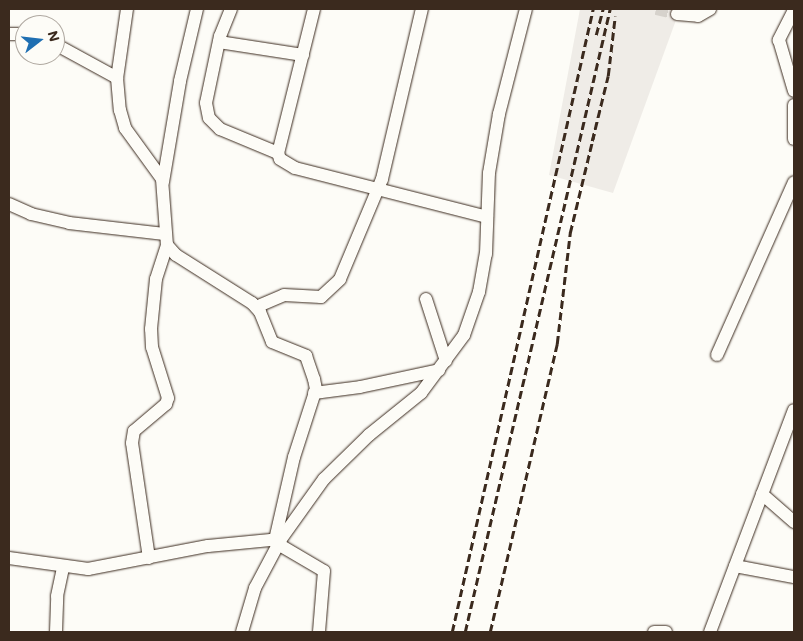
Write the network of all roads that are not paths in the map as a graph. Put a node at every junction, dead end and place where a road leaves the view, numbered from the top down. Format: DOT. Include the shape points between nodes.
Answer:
graph roads {
  1 [pos="127,9"];
  2 [pos="197,9"];
  3 [pos="231,9"];
  4 [pos="314,9"];
  5 [pos="422,9"];
  6 [pos="526,9"];
  7 [pos="710,9"];
  8 [pos="794,10"];
  9 [pos="677,14"];
  10 [pos="219,42"];
  11 [pos="65,49"];
  12 [pos="303,55"];
  13 [pos="117,78"];
  14 [pos="794,91"];
  15 [pos="794,104"];
  16 [pos="794,139"];
  17 [pos="278,153"];
  18 [pos="163,182"];
  19 [pos="794,182"];
  20 [pos="378,191"];
  21 [pos="9,204"];
  22 [pos="487,218"];
  23 [pos="166,239"];
  24 [pos="426,299"];
  25 [pos="256,307"];
  26 [pos="717,355"];
  27 [pos="443,365"];
  28 [pos="314,393"];
  29 [pos="794,410"];
  30 [pos="791,429"];
  31 [pos="762,494"];
  32 [pos="794,522"];
  33 [pos="278,541"];
  34 [pos="9,558"];
  35 [pos="149,558"];
  36 [pos="735,566"];
  37 [pos="63,567"];
  38 [pos="794,577"];
  39 [pos="56,632"];
  40 [pos="242,632"];
  41 [pos="319,632"];
  42 [pos="654,632"];
  43 [pos="666,632"];
  44 [pos="710,632"];
  1 -- 13 [label="street"];
  2 -- 18 [label="street" via="180,81"];
  3 -- 10 [label="street"];
  4 -- 12 [label="street"];
  5 -- 20 [label="street"];
  6 -- 22 [label="street" via="499,114 489,173"];
  7 -- 9 [label="street" via="698,16"];
  8 -- 14 [label="street" via="779,40"];
  10 -- 12 [label="street"];
  10 -- 17 [label="street" via="206,103 208,118 220,129"];
  11 -- 13 [label="street"];
  12 -- 17 [label="street"];
  13 -- 18 [label="street" via="125,128 155,165"];
  15 -- 16 [label="street"];
  17 -- 20 [label="street" via="284,164"];
  18 -- 23 [label="street"];
  19 -- 26 [label="street"];
  20 -- 22 [label="street"];
  20 -- 25 [label="street" via="340,279 329,292 321,297 284,295"];
  21 -- 23 [label="street" via="69,223"];
  22 -- 27 [label="street" via="486,254 479,292 464,336"];
  23 -- 25 [label="street" via="176,255 227,284"];
  23 -- 35 [label="street" via="156,279 151,329 152,347 168,398 166,404 134,431 132,442"];
  24 -- 27 [label="street"];
  25 -- 28 [label="street" via="272,342 306,356 316,385"];
  27 -- 28 [label="street" via="360,387"];
  27 -- 33 [label="street" via="421,393 369,435 324,479"];
  28 -- 33 [label="street" via="284,493"];
  29 -- 30 [label="street"];
  30 -- 31 [label="street"];
  31 -- 32 [label="street"];
  31 -- 36 [label="street"];
  33 -- 35 [label="street" via="208,546"];
  33 -- 40 [label="street" via="256,588"];
  33 -- 41 [label="street" via="324,571"];
  34 -- 37 [label="street"];
  35 -- 37 [label="street" via="88,569"];
  36 -- 38 [label="street"];
  36 -- 44 [label="street"];
  37 -- 39 [label="street" via="57,596"];
  42 -- 43 [label="street"];
}
